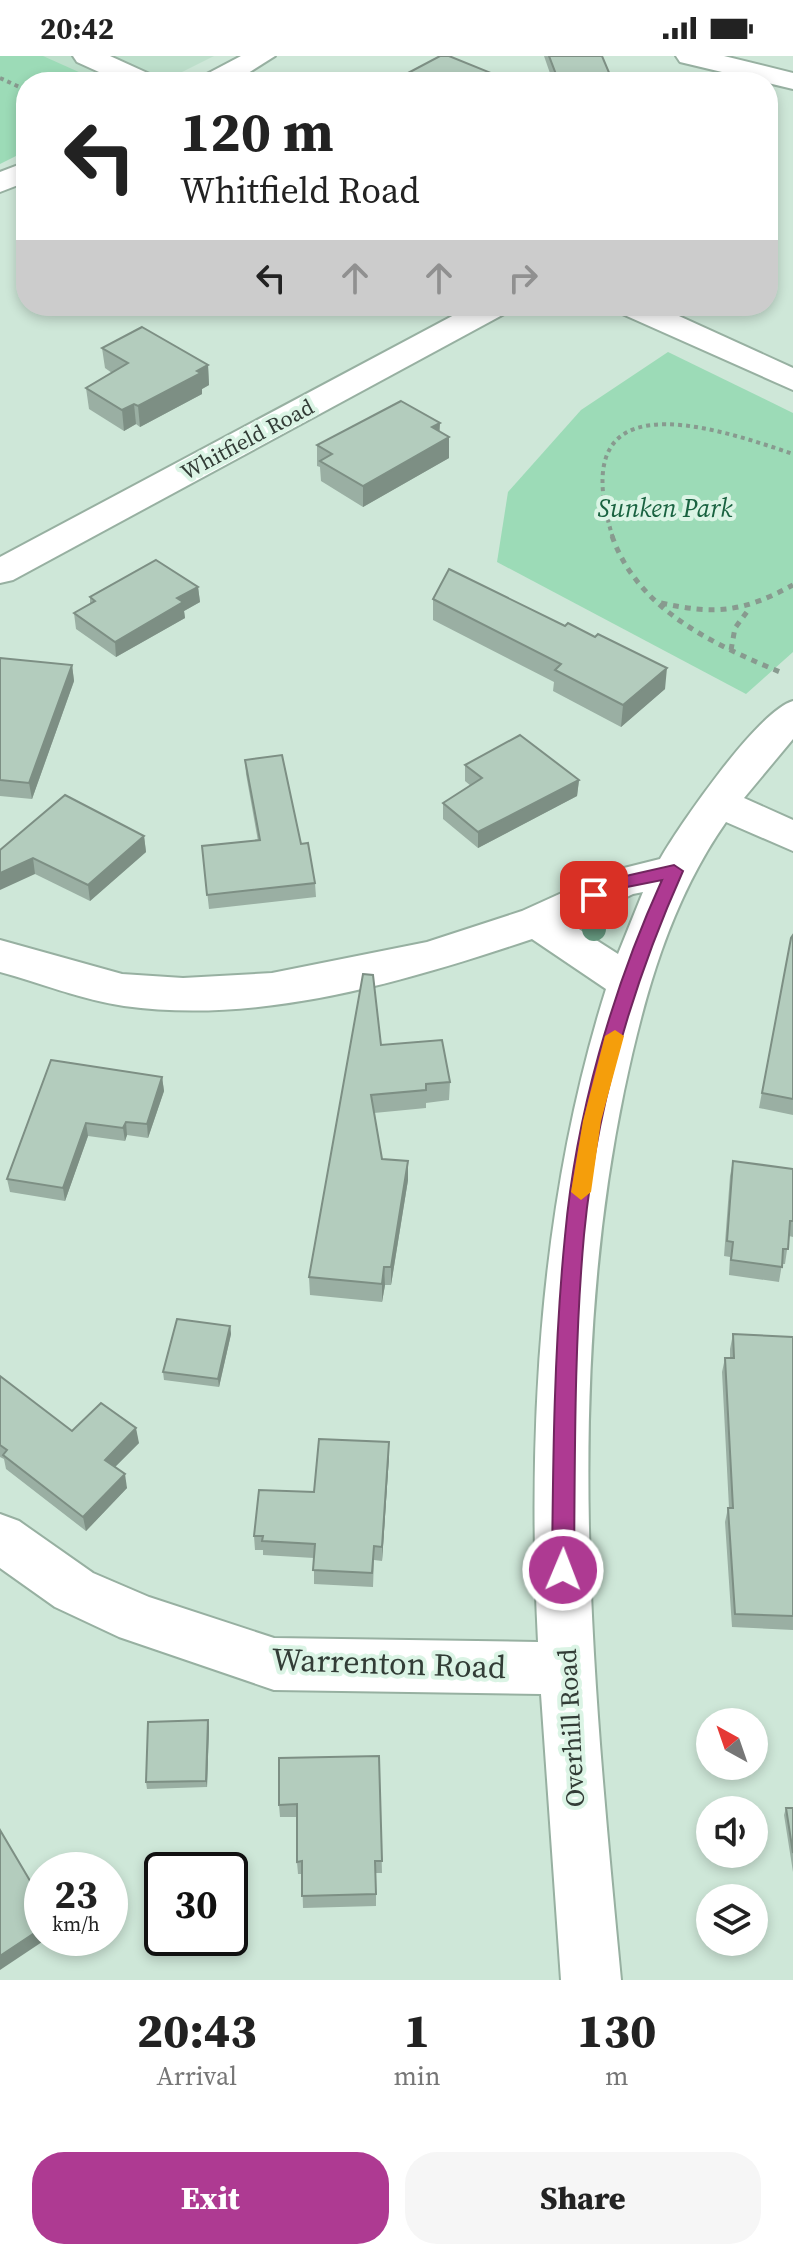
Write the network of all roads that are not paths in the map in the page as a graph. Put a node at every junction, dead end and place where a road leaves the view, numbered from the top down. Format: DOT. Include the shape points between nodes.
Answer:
graph roads {
  1 [pos="261,56"];
  2 [pos="690,56"];
  3 [pos="95,59"];
  4 [pos="123,72"];
  5 [pos="231,72"];
  6 [pos="756,72"];
  7 [pos="476,316"];
  8 [pos="653,316"];
  9 [pos="793,380"];
  10 [pos="0,572"];
  11 [pos="793,714"];
  12 [pos="721,803"];
  13 [pos="793,837"];
  14 [pos="674,871"];
  15 [pos="537,922"];
  16 [pos="0,956"];
  17 [pos="630,983"];
  18 [pos="0,1538"];
  19 [pos="567,1667"];
  20 [pos="591,1980"];
  1 -- 5 [label="street"];
  2 -- 6 [label="street"];
  3 -- 4 [label="street"];
  7 -- 10 [label="street, Whitfield Road"];
  8 -- 9 [label="street"];
  11 -- 12 [label="street, Overhill Road"];
  12 -- 13 [label="street"];
  12 -- 14 [label="street, Overhill Road"];
  14 -- 15 [label="street" via="623,882"];
  14 -- 17 [label="street, Overhill Road"];
  15 -- 16 [label="street" via="430,957 272,989 183,994 122,990"];
  15 -- 17 [label="street"];
  17 -- 19 [label="street, Overhill Road" via="592,1121 575,1234 565,1402"];
  18 -- 19 [label="street, Warrenton Road" via="74,1590 138,1619 274,1664"];
  19 -- 20 [label="street, Overhill Road"];
}
